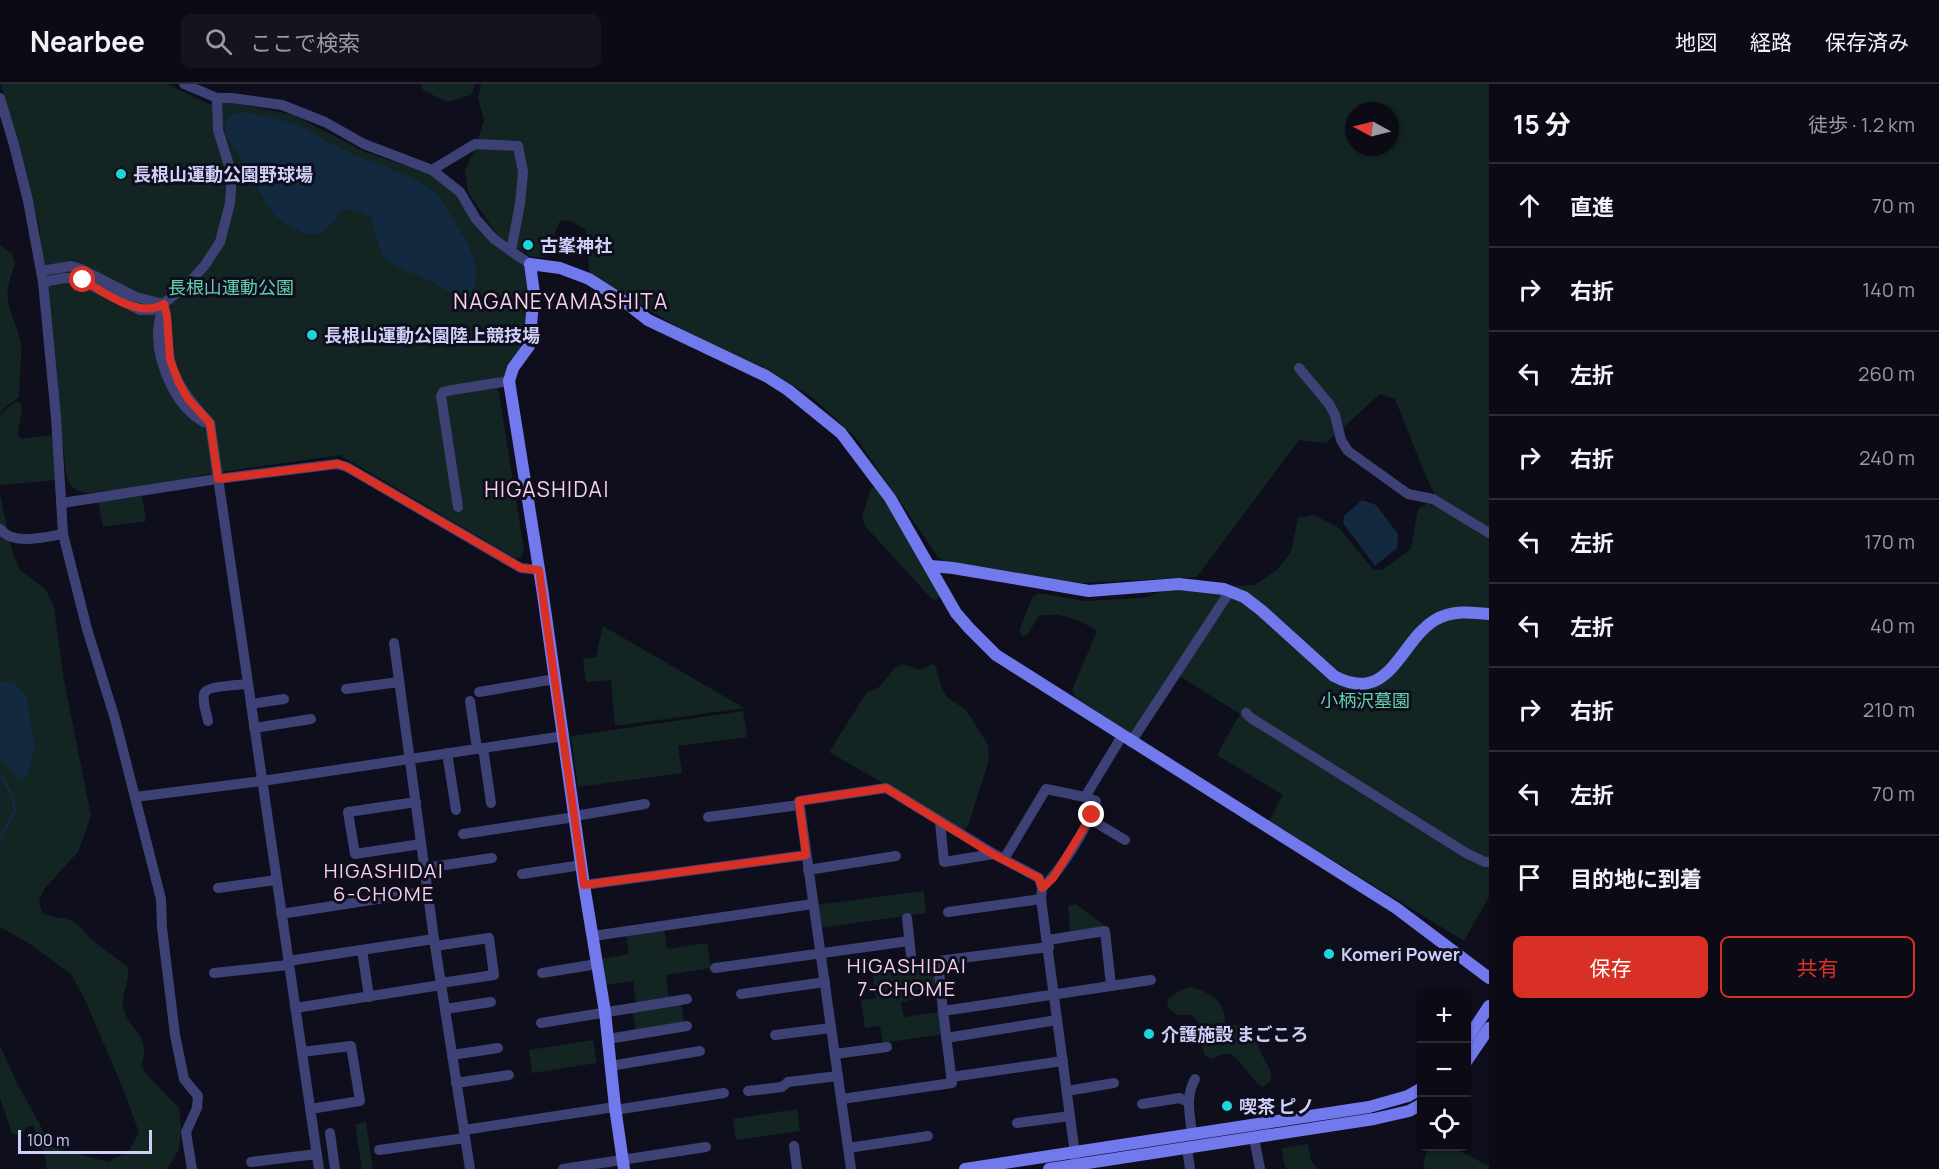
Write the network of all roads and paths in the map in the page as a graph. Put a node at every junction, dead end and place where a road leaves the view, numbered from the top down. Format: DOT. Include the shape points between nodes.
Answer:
graph roads {
  1 [pos="184,84"];
  2 [pos="0,98"];
  3 [pos="218,98"];
  4 [pos="432,170"];
  5 [pos="511,250"];
  6 [pos="530,264"];
  7 [pos="42,277"];
  8 [pos="164,304"];
  9 [pos="1299,368"];
  10 [pos="509,381"];
  11 [pos="218,479"];
  12 [pos="62,503"];
  13 [pos="458,507"];
  14 [pos="0,529"];
  15 [pos="1489,533"];
  16 [pos="63,534"];
  17 [pos="931,566"];
  18 [pos="539,570"];
  19 [pos="1230,591"];
  20 [pos="1489,614"];
  21 [pos="394,644"];
  22 [pos="555,679"];
  23 [pos="248,684"];
  24 [pos="399,684"];
  25 [pos="350,692"];
  26 [pos="479,692"];
  27 [pos="284,699"];
  28 [pos="470,701"];
  29 [pos="250,704"];
  30 [pos="1246,713"];
  31 [pos="311,719"];
  32 [pos="208,721"];
  33 [pos="254,728"];
  34 [pos="564,735"];
  35 [pos="1127,739"];
  36 [pos="480,748"];
  37 [pos="447,753"];
  38 [pos="410,759"];
  39 [pos="262,782"];
  40 [pos="135,797"];
  41 [pos="1085,797"];
  42 [pos="416,802"];
  43 [pos="491,803"];
  44 [pos="645,804"];
  45 [pos="799,805"];
  46 [pos="456,810"];
  47 [pos="575,816"];
  48 [pos="708,817"];
  49 [pos="1090,819"];
  50 [pos="940,822"];
  51 [pos="463,834"];
  52 [pos="1125,840"];
  53 [pos="422,844"];
  54 [pos="806,855"];
  55 [pos="896,856"];
  56 [pos="999,857"];
  57 [pos="492,858"];
  58 [pos="1489,862"];
  59 [pos="582,865"];
  60 [pos="425,868"];
  61 [pos="808,870"];
  62 [pos="522,874"];
  63 [pos="276,880"];
  64 [pos="584,885"];
  65 [pos="218,888"];
  66 [pos="429,891"];
  67 [pos="1042,893"];
  68 [pos="813,904"];
  69 [pos="948,912"];
  70 [pos="280,914"];
  71 [pos="907,918"];
  72 [pos="593,936"];
  73 [pos="909,941"];
  74 [pos="434,943"];
  75 [pos="1048,943"];
  76 [pos="362,950"];
  77 [pos="819,954"];
  78 [pos="911,956"];
  79 [pos="288,963"];
  80 [pos="597,964"];
  81 [pos="715,968"];
  82 [pos="214,973"];
  83 [pos="542,973"];
  84 [pos="1489,978"];
  85 [pos="1150,980"];
  86 [pos="825,982"];
  87 [pos="441,984"];
  88 [pos="1111,985"];
  89 [pos="1054,993"];
  90 [pos="741,994"];
  91 [pos="369,997"];
  92 [pos="687,999"];
  93 [pos="490,1002"];
  94 [pos="1489,1006"];
  95 [pos="295,1008"];
  96 [pos="445,1008"];
  97 [pos="943,1011"];
  98 [pos="605,1012"];
  99 [pos="1057,1020"];
  100 [pos="541,1023"];
  101 [pos="687,1026"];
  102 [pos="831,1028"];
  103 [pos="1489,1028"];
  104 [pos="775,1035"];
  105 [pos="1471,1035"];
  106 [pos="946,1038"];
  107 [pos="608,1039"];
  108 [pos="887,1047"];
  109 [pos="498,1048"];
  110 [pos="700,1051"];
  111 [pos="302,1052"];
  112 [pos="835,1054"];
  113 [pos="452,1055"];
  114 [pos="1471,1056"];
  115 [pos="1063,1061"];
  116 [pos="610,1066"];
  117 [pos="509,1075"];
  118 [pos="838,1076"];
  119 [pos="951,1077"];
  120 [pos="1195,1079"];
  121 [pos="456,1083"];
  122 [pos="1113,1083"];
  123 [pos="748,1091"];
  124 [pos="1067,1091"];
  125 [pos="1417,1091"];
  126 [pos="724,1093"];
  127 [pos="842,1099"];
  128 [pos="1188,1103"];
  129 [pos="1142,1104"];
  130 [pos="1417,1107"];
  131 [pos="310,1109"];
  132 [pos="615,1109"];
  133 [pos="1070,1116"];
  134 [pos="1017,1123"];
  135 [pos="330,1133"];
  136 [pos="464,1134"];
  137 [pos="1192,1134"];
  138 [pos="928,1136"];
  139 [pos="1254,1138"];
  140 [pos="794,1146"];
  141 [pos="706,1147"];
  142 [pos="848,1148"];
  143 [pos="1187,1148"];
  144 [pos="379,1150"];
  145 [pos="317,1154"];
  146 [pos="251,1162"];
  147 [pos="1076,1162"];
  148 [pos="623,1164"];
  149 [pos="192,1169"];
  150 [pos="319,1169"];
  151 [pos="335,1169"];
  152 [pos="470,1169"];
  153 [pos="563,1169"];
  154 [pos="797,1169"];
  155 [pos="851,1169"];
  156 [pos="965,1169"];
  157 [pos="1049,1169"];
  158 [pos="1190,1169"];
  159 [pos="1260,1169"];
  1 -- 3 [label="street"];
  2 -- 7 [label="street" via="28,201"];
  3 -- 4 [label="street" via="282,105 325,122 364,144"];
  3 -- 8 [label="street" via="218,130 232,175 222,235 206,265"];
  4 -- 5 [label="street" via="460,192 476,219 494,239"];
  4 -- 5 [label="street" via="475,144 518,146 523,172"];
  5 -- 6 [label="street"];
  6 -- 10 [label="street" via="534,293 529,346"];
  6 -- 17 [label="street" via="560,268 589,279 648,320 788,390 841,433 890,498"];
  7 -- 8 [label="street" via="77,279 140,310"];
  7 -- 12 [label="street"];
  8 -- 11 [label="street" via="158,335 163,364 190,412 210,423"];
  9 -- 15 [label="street" via="1329,404 1348,451 1408,494 1433,499"];
  10 -- 13 [label="street" via="452,390 441,396"];
  10 -- 18 [label="street"];
  11 -- 12 [label="street"];
  11 -- 18 [label="street" via="338,464 521,568"];
  11 -- 23 [label="street"];
  12 -- 16 [label="street"];
  14 -- 16 [label="street" via="15,538"];
  16 -- 40 [label="street"];
  17 -- 19 [label="street" via="1089,591 1179,584"];
  17 -- 35 [label="street" via="956,613 996,655"];
  18 -- 22 [label="street"];
  19 -- 20 [label="street" via="1261,610 1334,676 1360,685 1388,673 1423,628 1436,619 1467,612"];
  19 -- 35 [label="street"];
  21 -- 24 [label="street"];
  22 -- 26 [label="street"];
  22 -- 34 [label="street"];
  23 -- 29 [label="street"];
  23 -- 32 [label="street" via="205,692"];
  24 -- 25 [label="street"];
  24 -- 38 [label="street"];
  27 -- 29 [label="street"];
  28 -- 36 [label="street"];
  29 -- 33 [label="street"];
  30 -- 58 [label="street" via="1466,853"];
  31 -- 33 [label="street"];
  33 -- 39 [label="street"];
  34 -- 36 [label="street"];
  34 -- 47 [label="street"];
  35 -- 41 [label="street"];
  35 -- 84 [label="street" via="1396,908"];
  36 -- 37 [label="street"];
  36 -- 43 [label="street"];
  37 -- 38 [label="street"];
  37 -- 46 [label="street"];
  38 -- 39 [label="street"];
  38 -- 42 [label="street"];
  39 -- 40 [label="street"];
  39 -- 63 [label="street"];
  40 -- 149 [label="street" via="161,899 175,1035 184,1079 198,1095 197,1108 186,1132"];
  41 -- 49 [label="street" via="1096,801"];
  41 -- 56 [label="street" via="1046,789"];
  42 -- 53 [label="street"];
  42 -- 53 [label="street" via="348,812 355,854"];
  44 -- 47 [label="street"];
  45 -- 48 [label="street"];
  45 -- 50 [label="street" via="799,801 886,788"];
  45 -- 54 [label="street"];
  47 -- 51 [label="street"];
  47 -- 59 [label="street"];
  49 -- 52 [label="street"];
  49 -- 67 [label="street"];
  50 -- 56 [label="street"];
  50 -- 56 [label="street" via="944,862"];
  53 -- 60 [label="street"];
  54 -- 61 [label="street"];
  54 -- 64 [label="street"];
  55 -- 61 [label="street"];
  56 -- 67 [label="street" via="1039,878"];
  57 -- 60 [label="street"];
  59 -- 62 [label="street"];
  59 -- 64 [label="street"];
  60 -- 66 [label="street"];
  61 -- 68 [label="street"];
  63 -- 65 [label="street"];
  63 -- 70 [label="street"];
  64 -- 72 [label="street"];
  66 -- 70 [label="street"];
  66 -- 74 [label="street"];
  67 -- 69 [label="street"];
  67 -- 75 [label="street"];
  68 -- 72 [label="street"];
  68 -- 77 [label="street"];
  70 -- 79 [label="street"];
  71 -- 73 [label="street"];
  72 -- 80 [label="street"];
  73 -- 77 [label="street"];
  73 -- 78 [label="street"];
  74 -- 76 [label="street"];
  74 -- 87 [label="street"];
  74 -- 87 [label="street" via="489,938 494,975"];
  75 -- 88 [label="street" via="1105,931"];
  75 -- 89 [label="street"];
  75 -- 97 [label="street" via="938,961"];
  76 -- 79 [label="street"];
  76 -- 91 [label="street"];
  77 -- 81 [label="street"];
  77 -- 86 [label="street"];
  79 -- 82 [label="street"];
  79 -- 95 [label="street"];
  80 -- 83 [label="street"];
  80 -- 98 [label="street"];
  85 -- 88 [label="street"];
  86 -- 90 [label="street"];
  86 -- 102 [label="street"];
  87 -- 91 [label="street"];
  87 -- 96 [label="street"];
  88 -- 89 [label="street"];
  89 -- 97 [label="street"];
  89 -- 99 [label="street"];
  91 -- 95 [label="street"];
  92 -- 98 [label="street"];
  93 -- 96 [label="street"];
  94 -- 105 [label="street"];
  95 -- 111 [label="street"];
  96 -- 113 [label="street"];
  97 -- 106 [label="street"];
  98 -- 100 [label="street"];
  98 -- 107 [label="street"];
  99 -- 106 [label="street"];
  99 -- 115 [label="street"];
  101 -- 107 [label="street"];
  102 -- 104 [label="street"];
  102 -- 112 [label="street"];
  103 -- 114 [label="street"];
  106 -- 119 [label="street"];
  107 -- 116 [label="street"];
  108 -- 112 [label="street"];
  109 -- 113 [label="street"];
  110 -- 116 [label="street"];
  111 -- 131 [label="street"];
  111 -- 131 [label="street" via="351,1046 360,1101"];
  112 -- 118 [label="street"];
  113 -- 121 [label="street"];
  115 -- 119 [label="street"];
  115 -- 124 [label="street"];
  116 -- 132 [label="street"];
  117 -- 121 [label="street"];
  118 -- 123 [label="street"];
  118 -- 127 [label="street"];
  119 -- 127 [label="street" via="952,1083"];
  120 -- 128 [label="street"];
  121 -- 136 [label="street"];
  122 -- 124 [label="street"];
  124 -- 133 [label="street"];
  125 -- 137 [label="street" via="1369,1107"];
  126 -- 132 [label="street"];
  127 -- 142 [label="street"];
  128 -- 129 [label="street" via="1180,1098"];
  128 -- 137 [label="street"];
  130 -- 139 [label="street" via="1374,1119"];
  131 -- 145 [label="street"];
  132 -- 136 [label="street"];
  132 -- 148 [label="street"];
  133 -- 134 [label="street"];
  133 -- 147 [label="street"];
  135 -- 151 [label="street"];
  136 -- 144 [label="street"];
  136 -- 152 [label="street"];
  137 -- 147 [label="street"];
  138 -- 142 [label="street"];
  139 -- 143 [label="street"];
  139 -- 159 [label="street"];
  140 -- 154 [label="street"];
  141 -- 148 [label="street"];
  142 -- 155 [label="street"];
  143 -- 147 [label="street"];
  143 -- 158 [label="street"];
  145 -- 146 [label="street"];
  145 -- 150 [label="street"];
  147 -- 156 [label="street"];
  147 -- 157 [label="street"];
  148 -- 153 [label="street"];
}
